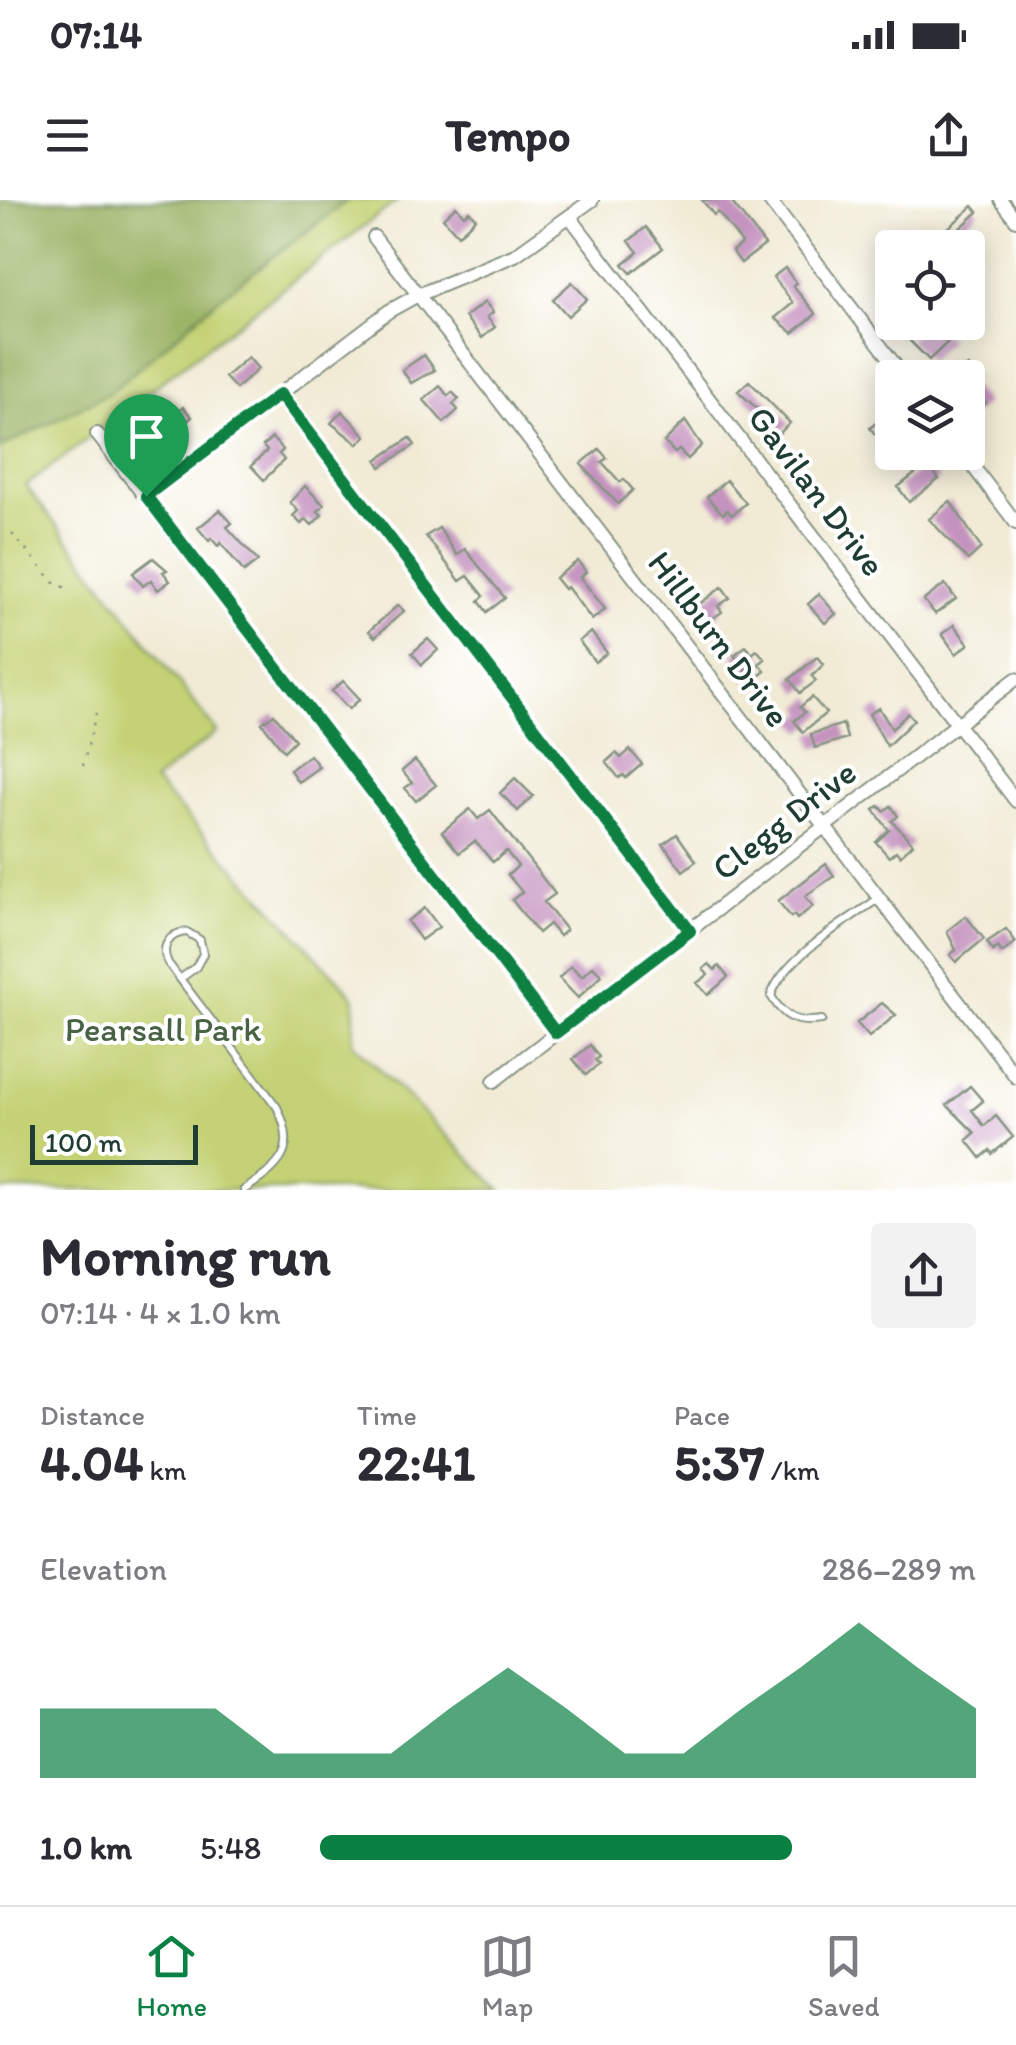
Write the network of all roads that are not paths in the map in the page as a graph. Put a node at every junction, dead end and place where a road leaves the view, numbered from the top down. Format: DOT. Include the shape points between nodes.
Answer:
graph roads {
  1 [pos="592,200"];
  2 [pos="769,200"];
  3 [pos="1001,200"];
  4 [pos="570,217"];
  5 [pos="1016,220"];
  6 [pos="374,236"];
  7 [pos="418,294"];
  8 [pos="891,360"];
  9 [pos="280,394"];
  10 [pos="97,434"];
  11 [pos="976,470"];
  12 [pos="146,496"];
  13 [pos="1016,523"];
  14 [pos="1016,679"];
  15 [pos="958,724"];
  16 [pos="1016,801"];
  17 [pos="824,826"];
  18 [pos="879,899"];
  19 [pos="690,931"];
  20 [pos="180,978"];
  21 [pos="822,1020"];
  22 [pos="556,1033"];
  23 [pos="1016,1078"];
  24 [pos="494,1081"];
  25 [pos="244,1190"];
  1 -- 4 [label="street"];
  2 -- 8 [label="street"];
  3 -- 5 [label="street"];
  4 -- 7 [label="street" via="508,259"];
  4 -- 15 [label="street, Gavilan Drive"];
  6 -- 7 [label="street, Hillburn Drive"];
  7 -- 9 [label="street"];
  7 -- 17 [label="street, Hillburn Drive"];
  9 -- 12 [label="street"];
  9 -- 19 [label="street"];
  10 -- 12 [label="street"];
  11 -- 13 [label="street"];
  12 -- 22 [label="street"];
  14 -- 15 [label="street, Clegg Drive"];
  15 -- 16 [label="street, Gavilan Drive"];
  15 -- 17 [label="street, Clegg Drive"];
  17 -- 18 [label="street, Hillburn Drive"];
  17 -- 19 [label="street, Clegg Drive"];
  18 -- 21 [label="lane" via="775,983 771,996 780,1011 801,1023"];
  18 -- 23 [label="street, Hillburn Drive"];
  19 -- 22 [label="street, Clegg Drive"];
  20 -- 20 [label="lane" via="204,954 200,940 186,932 172,936 164,949"];
  20 -- 25 [label="lane" via="285,1122 284,1156"];
  22 -- 24 [label="street, Clegg Drive"];
}
